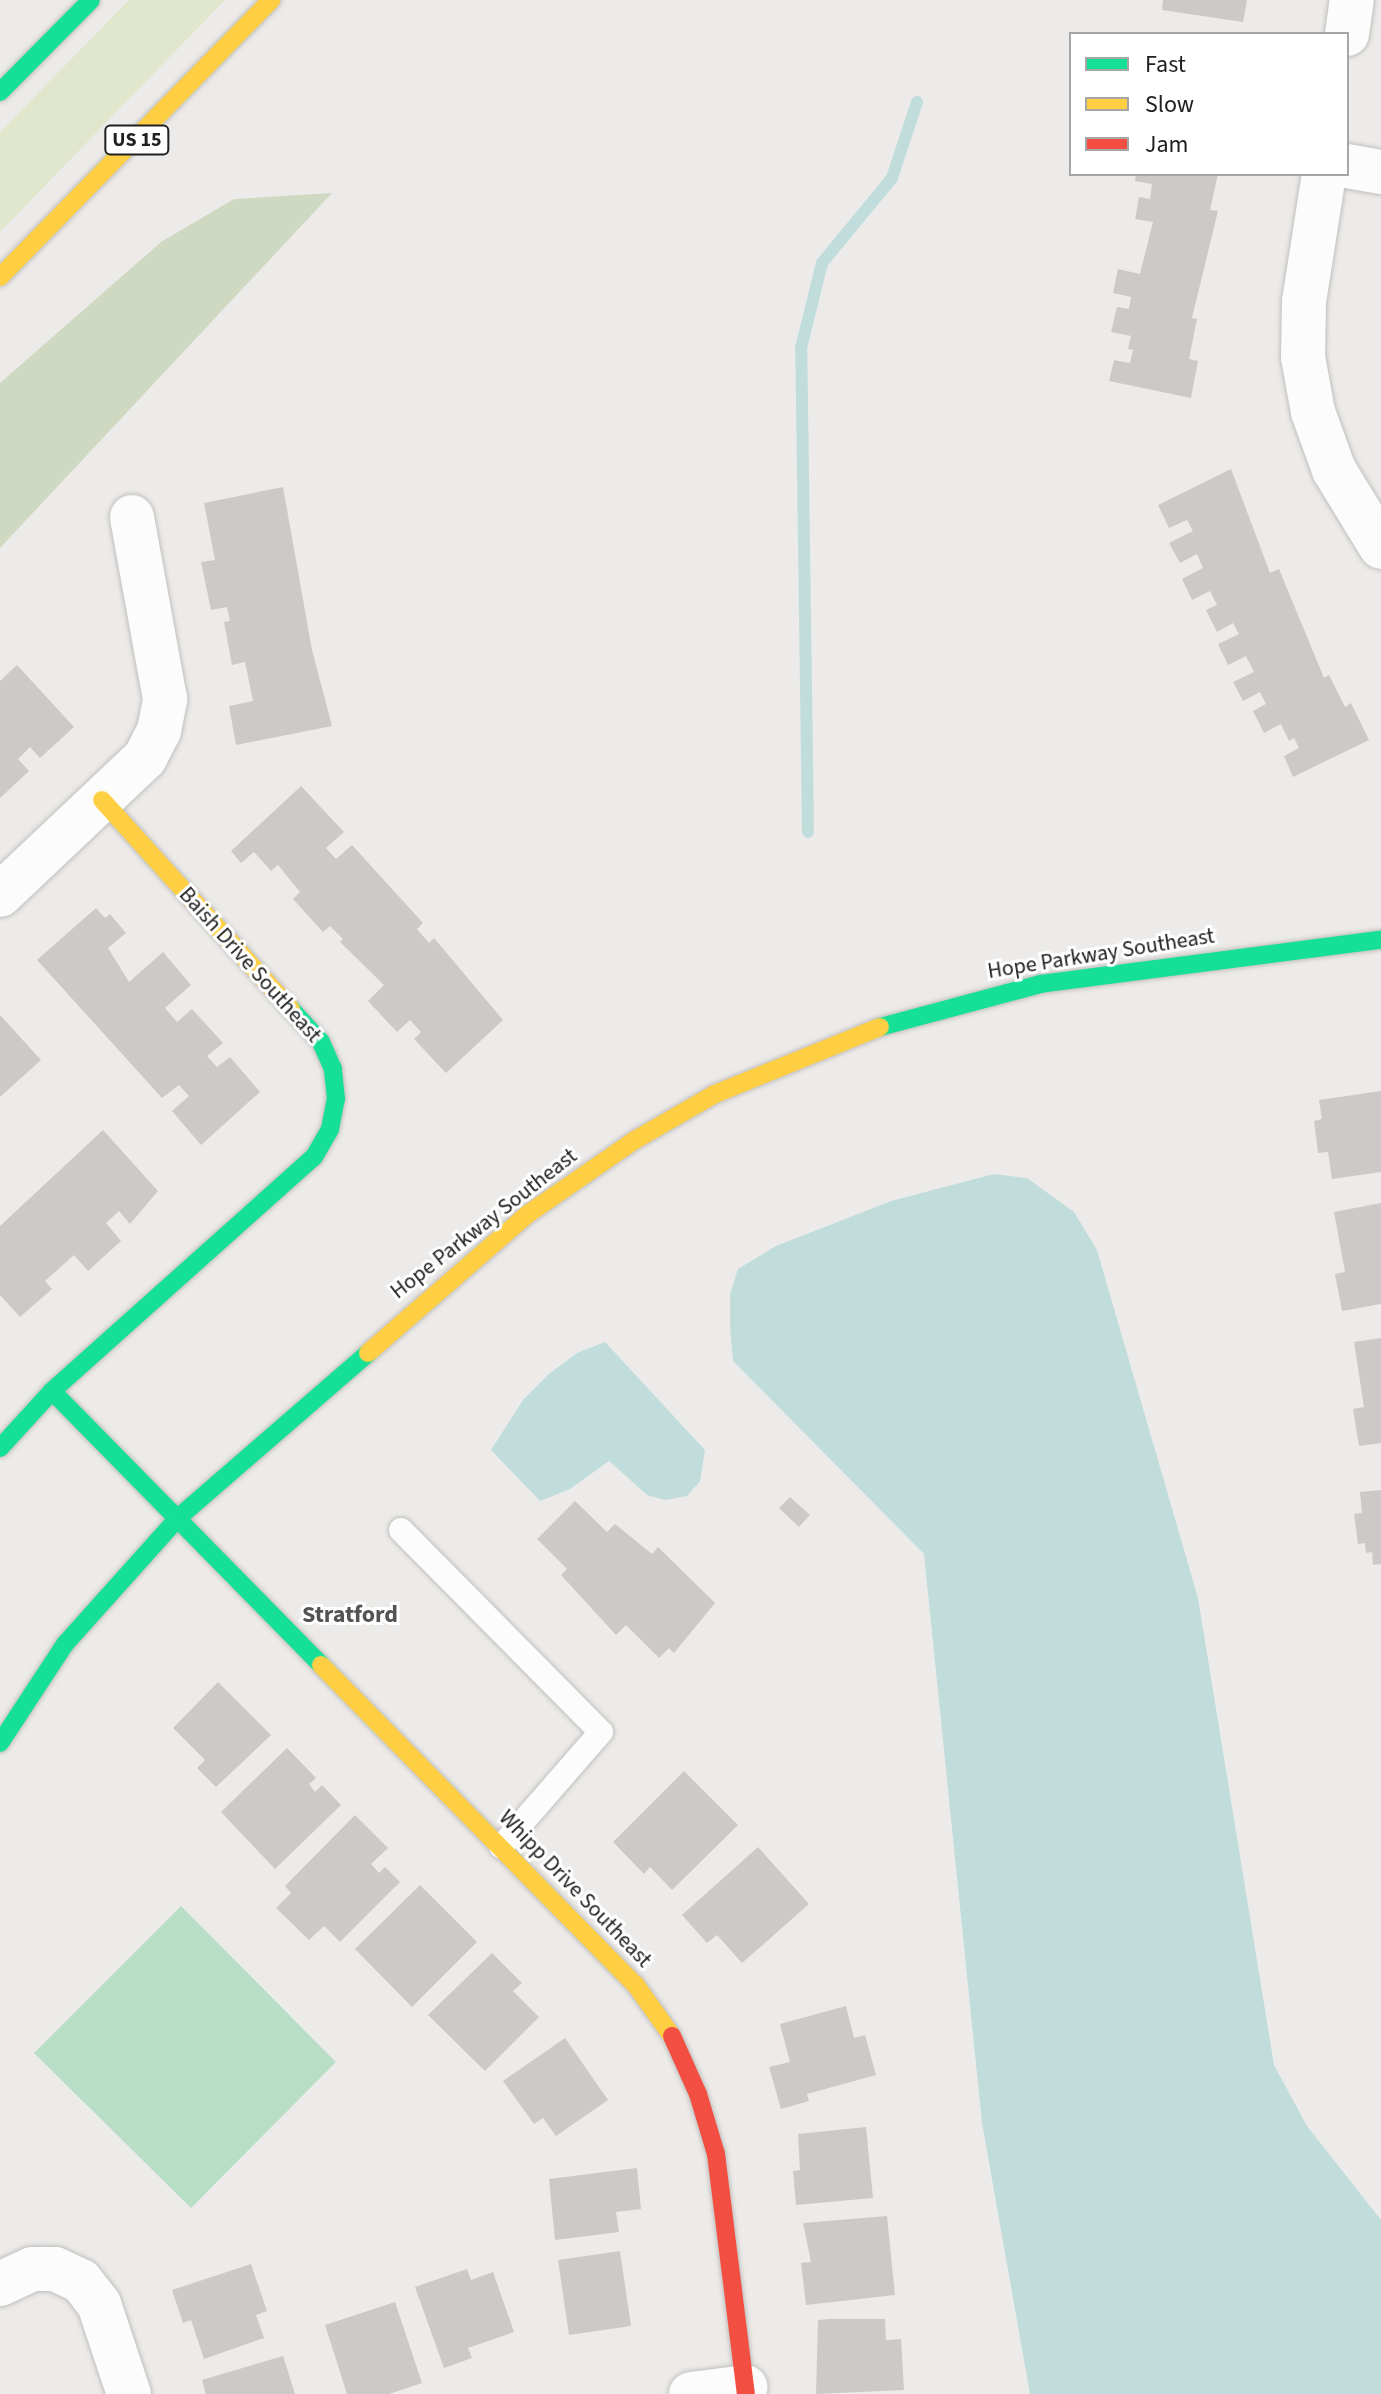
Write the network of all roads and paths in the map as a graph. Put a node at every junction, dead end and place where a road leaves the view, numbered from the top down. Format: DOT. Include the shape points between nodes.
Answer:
graph roads {
  1 [pos="91,0"];
  2 [pos="271,0"];
  3 [pos="1352,0"];
  4 [pos="1347,32"];
  5 [pos="0,92"];
  6 [pos="1349,166"];
  7 [pos="1381,172"];
  8 [pos="1324,176"];
  9 [pos="0,277"];
  10 [pos="132,517"];
  11 [pos="1381,547"];
  12 [pos="102,800"];
  13 [pos="0,895"];
  14 [pos="1381,940"];
  15 [pos="52,1391"];
  16 [pos="0,1448"];
  17 [pos="179,1517"];
  18 [pos="401,1530"];
  19 [pos="0,1743"];
  20 [pos="501,1847"];
  21 [pos="0,2284"];
  22 [pos="746,2391"];
  23 [pos="129,2394"];
  24 [pos="691,2394"];
  1 -- 5 [label="main road"];
  2 -- 9 [label="main road, US 15"];
  3 -- 4 [label="street"];
  6 -- 7 [label="street"];
  8 -- 11 [label="street" via="1304,301 1303,357 1313,412 1334,470"];
  10 -- 12 [label="street" via="165,699 159,731 145,758"];
  12 -- 13 [label="street"];
  12 -- 15 [label="main road, Baish Drive Southeast" via="321,1042 333,1069 336,1099 330,1129 314,1157"];
  14 -- 17 [label="main road, Hope Parkway Southeast" via="1206,959 994,995 855,1035 715,1094 590,1170 473,1257"];
  15 -- 16 [label="main road, Baish Drive Southeast"];
  15 -- 17 [label="main road"];
  17 -- 19 [label="main road, Hope Parkway Southeast" via="65,1644"];
  17 -- 20 [label="main road, Whipp Drive Southeast"];
  18 -- 20 [label="lane" via="601,1732"];
  20 -- 22 [label="main road, Whipp Drive Southeast" via="635,1984 672,2037 698,2094 716,2154"];
  21 -- 23 [label="street" via="32,2269 55,2269 81,2281 99,2304"];
  22 -- 24 [label="street"];
}
